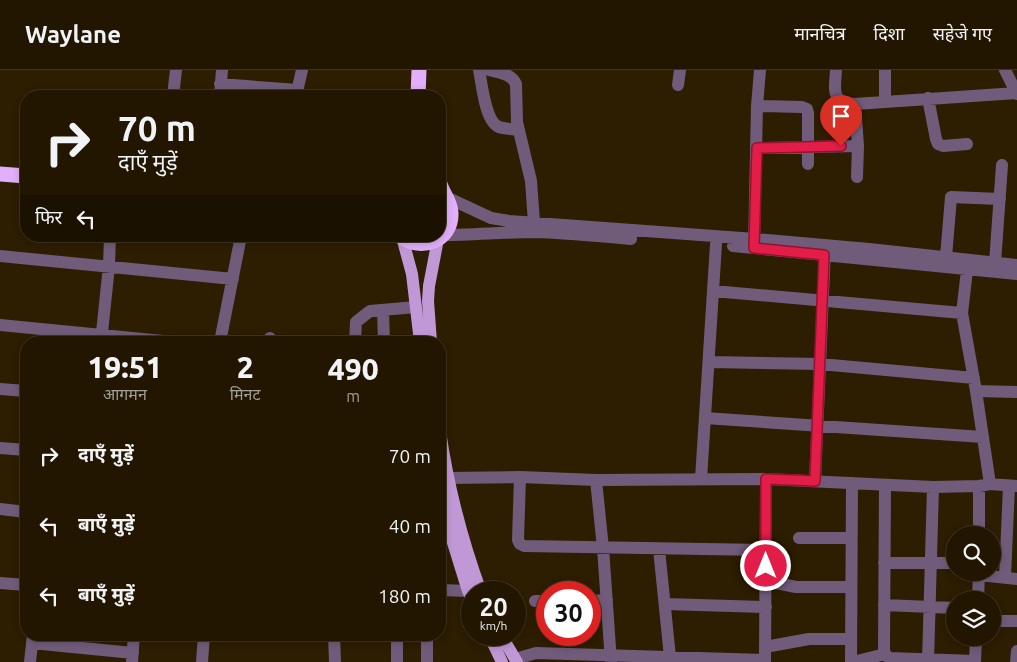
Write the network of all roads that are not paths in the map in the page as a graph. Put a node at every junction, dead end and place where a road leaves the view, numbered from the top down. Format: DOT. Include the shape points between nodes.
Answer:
graph roads {
  1 [pos="176,70"];
  2 [pos="222,70"];
  3 [pos="302,70"];
  4 [pos="419,70"];
  5 [pos="479,70"];
  6 [pos="489,70"];
  7 [pos="680,70"];
  8 [pos="760,70"];
  9 [pos="836,70"];
  10 [pos="885,70"];
  11 [pos="1005,70"];
  12 [pos="678,85"];
  13 [pos="174,90"];
  14 [pos="220,90"];
  15 [pos="298,90"];
  16 [pos="418,90"];
  17 [pos="1017,93"];
  18 [pos="928,98"];
  19 [pos="885,101"];
  20 [pos="855,104"];
  21 [pos="757,106"];
  22 [pos="519,130"];
  23 [pos="968,144"];
  24 [pos="858,146"];
  25 [pos="808,147"];
  26 [pos="757,148"];
  27 [pos="808,164"];
  28 [pos="1002,165"];
  29 [pos="0,174"];
  30 [pos="20,176"];
  31 [pos="857,177"];
  32 [pos="0,182"];
  33 [pos="20,184"];
  34 [pos="446,193"];
  35 [pos="446,198"];
  36 [pos="1000,200"];
  37 [pos="534,222"];
  38 [pos="446,230"];
  39 [pos="446,237"];
  40 [pos="110,242"];
  41 [pos="240,242"];
  42 [pos="402,242"];
  43 [pos="411,242"];
  44 [pos="427,242"];
  45 [pos="439,242"];
  46 [pos="716,244"];
  47 [pos="754,244"];
  48 [pos="825,250"];
  49 [pos="0,256"];
  50 [pos="946,257"];
  51 [pos="995,262"];
  52 [pos="967,264"];
  53 [pos="1017,265"];
  54 [pos="109,266"];
  55 [pos="1017,274"];
  56 [pos="233,279"];
  57 [pos="713,291"];
  58 [pos="822,301"];
  59 [pos="422,304"];
  60 [pos="383,310"];
  61 [pos="962,313"];
  62 [pos="0,325"];
  63 [pos="85,336"];
  64 [pos="101,336"];
  65 [pos="221,336"];
  66 [pos="355,336"];
  67 [pos="384,336"];
  68 [pos="420,336"];
  69 [pos="430,336"];
  70 [pos="709,362"];
  71 [pos="820,364"];
  72 [pos="975,384"];
  73 [pos="0,389"];
  74 [pos="20,391"];
  75 [pos="1017,392"];
  76 [pos="705,418"];
  77 [pos="817,426"];
  78 [pos="983,437"];
  79 [pos="0,448"];
  80 [pos="20,450"];
  81 [pos="446,466"];
  82 [pos="520,477"];
  83 [pos="448,478"];
  84 [pos="701,479"];
  85 [pos="766,479"];
  86 [pos="596,480"];
  87 [pos="815,481"];
  88 [pos="852,483"];
  89 [pos="885,485"];
  90 [pos="984,485"];
  91 [pos="1013,486"];
  92 [pos="933,487"];
  93 [pos="0,509"];
  94 [pos="20,511"];
  95 [pos="980,526"];
  96 [pos="446,535"];
  97 [pos="799,538"];
  98 [pos="851,538"];
  99 [pos="603,548"];
  100 [pos="659,549"];
  101 [pos="766,550"];
  102 [pos="884,562"];
  103 [pos="930,562"];
  104 [pos="946,563"];
  105 [pos="1011,578"];
  106 [pos="468,581"];
  107 [pos="471,581"];
  108 [pos="766,581"];
  109 [pos="0,583"];
  110 [pos="20,585"];
  111 [pos="851,587"];
  112 [pos="446,591"];
  113 [pos="461,592"];
  114 [pos="601,600"];
  115 [pos="607,600"];
  116 [pos="665,604"];
  117 [pos="884,605"];
  118 [pos="766,607"];
  119 [pos="929,607"];
  120 [pos="946,608"];
  121 [pos="1001,621"];
  122 [pos="1017,621"];
  123 [pos="851,640"];
  124 [pos="32,641"];
  125 [pos="43,641"];
  126 [pos="133,641"];
  127 [pos="204,641"];
  128 [pos="334,641"];
  129 [pos="397,641"];
  130 [pos="427,641"];
  131 [pos="494,646"];
  132 [pos="507,646"];
  133 [pos="976,646"];
  134 [pos="1017,651"];
  135 [pos="885,654"];
  136 [pos="765,656"];
  137 [pos="670,657"];
  138 [pos="132,658"];
  139 [pos="1017,658"];
  140 [pos="611,659"];
  141 [pos="516,661"];
  142 [pos="928,661"];
  143 [pos="30,662"];
  144 [pos="202,662"];
  145 [pos="335,662"];
  146 [pos="397,662"];
  147 [pos="427,662"];
  148 [pos="502,662"];
  149 [pos="852,662"];
  150 [pos="975,662"];
  151 [pos="1016,662"];
  1 -- 13 [label="street"];
  2 -- 14 [label="street"];
  3 -- 15 [label="street"];
  4 -- 16 [label="highway"];
  5 -- 22 [label="street" via="492,122 498,127"];
  6 -- 22 [label="street" via="514,78"];
  7 -- 12 [label="street"];
  8 -- 21 [label="street"];
  9 -- 20 [label="street" via="838,98 843,103"];
  10 -- 19 [label="street"];
  11 -- 17 [label="street"];
  17 -- 18 [label="street"];
  18 -- 19 [label="street"];
  18 -- 23 [label="street" via="938,144"];
  19 -- 20 [label="street"];
  20 -- 24 [label="street"];
  21 -- 25 [label="street" via="807,109"];
  21 -- 26 [label="street"];
  22 -- 37 [label="street" via="531,181"];
  24 -- 25 [label="street"];
  24 -- 31 [label="street"];
  25 -- 26 [label="street"];
  25 -- 27 [label="street"];
  26 -- 47 [label="street"];
  28 -- 36 [label="street"];
  29 -- 30 [label="highway"];
  32 -- 33 [label="highway"];
  34 -- 37 [label="street" via="491,218"];
  35 -- 38 [label="highway" via="451,206"];
  36 -- 50 [label="street" via="951,197"];
  36 -- 51 [label="street"];
  37 -- 47 [label="street"];
  39 -- 46 [label="street" via="537,232"];
  40 -- 54 [label="street"];
  41 -- 56 [label="street"];
  42 -- 59 [label="main road"];
  43 -- 44 [label="highway"];
  45 -- 59 [label="main road"];
  46 -- 47 [label="street"];
  46 -- 57 [label="street"];
  47 -- 48 [label="street"];
  48 -- 50 [label="street"];
  48 -- 52 [label="street"];
  48 -- 58 [label="street"];
  49 -- 54 [label="street"];
  50 -- 52 [label="street"];
  51 -- 52 [label="street"];
  51 -- 53 [label="street"];
  52 -- 55 [label="street"];
  52 -- 61 [label="street"];
  54 -- 56 [label="street"];
  54 -- 64 [label="street"];
  56 -- 65 [label="street"];
  57 -- 58 [label="street"];
  57 -- 70 [label="street"];
  58 -- 61 [label="street"];
  58 -- 71 [label="street"];
  59 -- 60 [label="street"];
  59 -- 68 [label="main road"];
  59 -- 69 [label="main road"];
  60 -- 66 [label="street" via="370,311 362,316 356,322"];
  60 -- 67 [label="street"];
  61 -- 72 [label="street"];
  62 -- 63 [label="street"];
  70 -- 71 [label="street"];
  70 -- 76 [label="street"];
  71 -- 72 [label="street"];
  71 -- 77 [label="street"];
  72 -- 75 [label="street"];
  72 -- 78 [label="street"];
  73 -- 74 [label="street"];
  76 -- 77 [label="street"];
  76 -- 84 [label="street"];
  77 -- 78 [label="street"];
  77 -- 87 [label="street"];
  78 -- 90 [label="street"];
  79 -- 80 [label="street"];
  81 -- 83 [label="main road"];
  82 -- 83 [label="street"];
  82 -- 86 [label="street"];
  82 -- 99 [label="street" via="520,544"];
  83 -- 107 [label="main road"];
  84 -- 85 [label="street"];
  84 -- 86 [label="street"];
  85 -- 87 [label="street"];
  85 -- 101 [label="street"];
  86 -- 99 [label="street"];
  87 -- 88 [label="street"];
  88 -- 89 [label="street"];
  88 -- 98 [label="street"];
  89 -- 92 [label="street"];
  89 -- 102 [label="street"];
  90 -- 91 [label="street"];
  90 -- 92 [label="street"];
  90 -- 95 [label="street"];
  91 -- 105 [label="street"];
  92 -- 103 [label="street"];
  93 -- 94 [label="street"];
  96 -- 106 [label="main road"];
  97 -- 98 [label="street"];
  98 -- 111 [label="street"];
  99 -- 100 [label="street"];
  99 -- 115 [label="street"];
  100 -- 101 [label="street"];
  100 -- 116 [label="street"];
  101 -- 108 [label="street"];
  102 -- 103 [label="street"];
  102 -- 117 [label="street"];
  103 -- 104 [label="street"];
  103 -- 119 [label="street"];
  108 -- 111 [label="street" via="796,587"];
  108 -- 118 [label="street"];
  109 -- 110 [label="street"];
  111 -- 123 [label="street"];
  112 -- 113 [label="street"];
  114 -- 115 [label="street"];
  115 -- 140 [label="street"];
  116 -- 118 [label="street"];
  116 -- 137 [label="street"];
  117 -- 119 [label="street"];
  117 -- 135 [label="street"];
  118 -- 136 [label="street"];
  119 -- 120 [label="street"];
  119 -- 142 [label="street"];
  121 -- 122 [label="street"];
  123 -- 136 [label="street" via="809,639"];
  123 -- 149 [label="street"];
  124 -- 143 [label="street"];
  125 -- 138 [label="street"];
  126 -- 138 [label="street"];
  127 -- 144 [label="street"];
  128 -- 145 [label="street"];
  129 -- 146 [label="street"];
  130 -- 147 [label="street"];
  131 -- 148 [label="main road"];
  132 -- 141 [label="main road"];
  133 -- 150 [label="street"];
  134 -- 139 [label="street"];
  135 -- 142 [label="street" via="889,658"];
  135 -- 149 [label="street"];
  136 -- 137 [label="street"];
  137 -- 140 [label="street"];
  139 -- 151 [label="street"];
  140 -- 141 [label="street" via="536,653"];
  142 -- 150 [label="street"];
}
